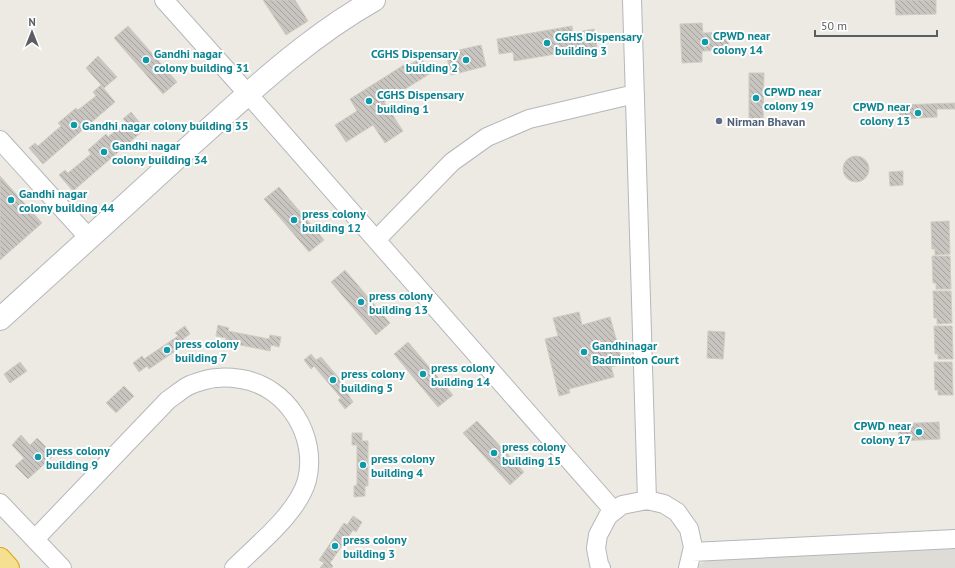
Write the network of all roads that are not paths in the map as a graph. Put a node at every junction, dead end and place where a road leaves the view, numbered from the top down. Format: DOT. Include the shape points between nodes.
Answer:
graph roads {
  1 [pos="164,0"];
  2 [pos="632,0"];
  3 [pos="360,3"];
  4 [pos="248,94"];
  5 [pos="635,94"];
  6 [pos="0,140"];
  7 [pos="89,238"];
  8 [pos="376,240"];
  9 [pos="0,319"];
  10 [pos="647,500"];
  11 [pos="0,503"];
  12 [pos="614,511"];
  13 [pos="34,539"];
  14 [pos="955,539"];
  15 [pos="0,559"];
  16 [pos="690,560"];
  17 [pos="8,568"];
  18 [pos="62,568"];
  19 [pos="234,568"];
  20 [pos="601,568"];
  1 -- 4 [label="street"];
  2 -- 5 [label="street"];
  3 -- 4 [label="street"];
  4 -- 7 [label="street"];
  4 -- 8 [label="street"];
  5 -- 8 [label="street" via="529,119 488,137 452,162"];
  5 -- 10 [label="street"];
  6 -- 7 [label="street"];
  7 -- 9 [label="street"];
  8 -- 12 [label="street"];
  10 -- 12 [label="street" via="622,505"];
  10 -- 16 [label="street" via="664,504 677,512 689,529 693,547"];
  11 -- 13 [label="street"];
  12 -- 20 [label="street" via="608,516 598,535 596,548"];
  13 -- 18 [label="street"];
  13 -- 19 [label="street" via="168,400 188,386 216,378 242,379 258,384 275,394 293,411 303,431 309,460 307,480 295,506"];
  14 -- 16 [label="street"];
  15 -- 17 [label="highway"];
}
